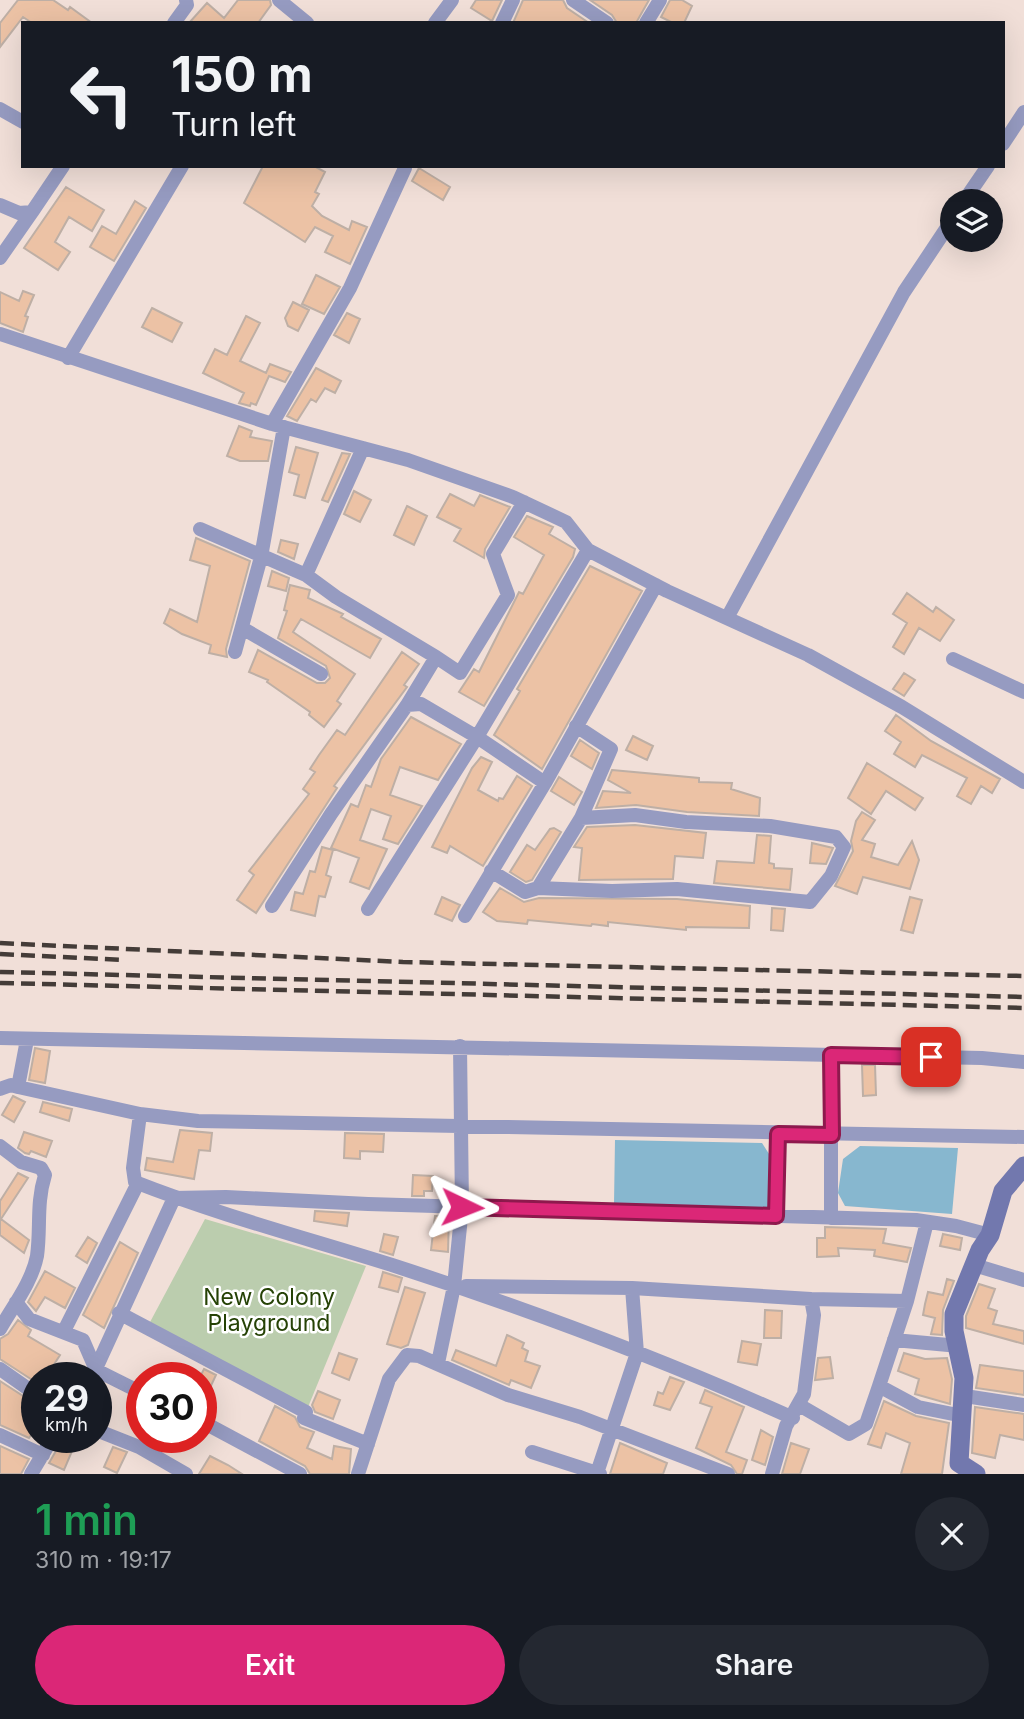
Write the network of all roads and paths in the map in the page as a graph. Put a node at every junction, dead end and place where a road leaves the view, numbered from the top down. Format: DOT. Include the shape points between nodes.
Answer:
graph roads {
  1 [pos="186,0"];
  2 [pos="279,0"];
  3 [pos="452,0"];
  4 [pos="513,0"];
  5 [pos="573,0"];
  6 [pos="660,0"];
  7 [pos="175,21"];
  8 [pos="305,21"];
  9 [pos="436,21"];
  10 [pos="503,21"];
  11 [pos="604,21"];
  12 [pos="647,21"];
  13 [pos="0,108"];
  14 [pos="1024,112"];
  15 [pos="21,121"];
  16 [pos="1005,141"];
  17 [pos="61,168"];
  18 [pos="181,168"];
  19 [pos="405,168"];
  20 [pos="987,168"];
  21 [pos="972,189"];
  22 [pos="0,205"];
  23 [pos="32,212"];
  24 [pos="940,238"];
  25 [pos="0,258"];
  26 [pos="0,334"];
  27 [pos="68,358"];
  28 [pos="278,425"];
  29 [pos="363,448"];
  30 [pos="524,502"];
  31 [pos="200,529"];
  32 [pos="588,550"];
  33 [pos="261,557"];
  34 [pos="306,575"];
  35 [pos="656,585"];
  36 [pos="727,618"];
  37 [pos="242,628"];
  38 [pos="235,652"];
  39 [pos="436,657"];
  40 [pos="953,659"];
  41 [pos="321,674"];
  42 [pos="1024,692"];
  43 [pos="407,705"];
  44 [pos="576,726"];
  45 [pos="477,737"];
  46 [pos="1024,782"];
  47 [pos="545,783"];
  48 [pos="581,818"];
  49 [pos="491,871"];
  50 [pos="538,888"];
  51 [pos="272,906"];
  52 [pos="368,909"];
  53 [pos="465,916"];
  54 [pos="0,1038"];
  55 [pos="23,1040"];
  56 [pos="460,1046"];
  57 [pos="831,1055"];
  58 [pos="1024,1062"];
  59 [pos="18,1087"];
  60 [pos="0,1089"];
  61 [pos="140,1114"];
  62 [pos="460,1128"];
  63 [pos="778,1134"];
  64 [pos="832,1135"];
  65 [pos="1024,1137"];
  66 [pos="1,1150"];
  67 [pos="1024,1166"];
  68 [pos="138,1183"];
  69 [pos="174,1198"];
  70 [pos="462,1207"];
  71 [pos="776,1216"];
  72 [pos="831,1218"];
  73 [pos="927,1222"];
  74 [pos="990,1236"];
  75 [pos="974,1265"];
  76 [pos="1024,1280"];
  77 [pos="454,1286"];
  78 [pos="632,1288"];
  79 [pos="811,1299"];
  80 [pos="907,1301"];
  81 [pos="16,1302"];
  82 [pos="120,1313"];
  83 [pos="0,1329"];
  84 [pos="64,1331"];
  85 [pos="894,1340"];
  86 [pos="959,1346"];
  87 [pos="636,1352"];
  88 [pos="90,1362"];
  89 [pos="99,1362"];
  90 [pos="438,1363"];
  91 [pos="0,1369"];
  92 [pos="21,1384"];
  93 [pos="879,1386"];
  94 [pos="965,1396"];
  95 [pos="1024,1405"];
  96 [pos="796,1411"];
  97 [pos="962,1416"];
  98 [pos="610,1429"];
  99 [pos="217,1430"];
  100 [pos="0,1435"];
  101 [pos="112,1436"];
  102 [pos="368,1444"];
  103 [pos="532,1452"];
  104 [pos="43,1455"];
  105 [pos="32,1474"];
  106 [pos="186,1474"];
  107 [pos="300,1474"];
  108 [pos="358,1474"];
  109 [pos="598,1474"];
  110 [pos="728,1474"];
  111 [pos="772,1474"];
  112 [pos="976,1474"];
  1 -- 7 [label="street"];
  2 -- 8 [label="street"];
  3 -- 9 [label="street"];
  4 -- 10 [label="street"];
  5 -- 11 [label="street"];
  6 -- 12 [label="street"];
  13 -- 15 [label="street"];
  14 -- 16 [label="street"];
  17 -- 23 [label="street"];
  18 -- 27 [label="street"];
  19 -- 28 [label="street" via="350,288"];
  20 -- 21 [label="street"];
  22 -- 23 [label="street" via="19,213"];
  23 -- 25 [label="street"];
  24 -- 36 [label="street" via="904,292"];
  26 -- 27 [label="street"];
  27 -- 28 [label="street"];
  28 -- 29 [label="street"];
  28 -- 33 [label="street"];
  29 -- 30 [label="street"];
  29 -- 34 [label="street"];
  30 -- 32 [label="street" via="566,523"];
  30 -- 39 [label="street" via="493,554 508,595 460,673"];
  31 -- 33 [label="street"];
  32 -- 35 [label="street"];
  32 -- 45 [label="street"];
  33 -- 34 [label="street"];
  33 -- 37 [label="street"];
  34 -- 39 [label="street"];
  35 -- 36 [label="street"];
  35 -- 44 [label="street"];
  36 -- 46 [label="street" via="867,687"];
  37 -- 38 [label="street"];
  37 -- 41 [label="street"];
  39 -- 43 [label="street"];
  40 -- 42 [label="street"];
  43 -- 45 [label="street" via="421,704"];
  43 -- 51 [label="street"];
  44 -- 47 [label="street"];
  44 -- 48 [label="street" via="611,749"];
  45 -- 47 [label="street"];
  45 -- 52 [label="street"];
  47 -- 49 [label="street"];
  48 -- 50 [label="street"];
  48 -- 50 [label="street" via="635,815 770,826 836,837 844,847 831,876 810,902 677,889"];
  49 -- 50 [label="street" via="525,892"];
  49 -- 53 [label="street"];
  54 -- 55 [label="street"];
  55 -- 56 [label="street"];
  55 -- 59 [label="street" via="26,1045"];
  56 -- 57 [label="street"];
  56 -- 62 [label="street"];
  57 -- 58 [label="street"];
  57 -- 64 [label="street"];
  59 -- 60 [label="street"];
  59 -- 61 [label="street"];
  61 -- 62 [label="street" via="198,1121"];
  61 -- 68 [label="street" via="133,1176"];
  62 -- 63 [label="street"];
  62 -- 70 [label="street"];
  63 -- 64 [label="street"];
  63 -- 71 [label="street"];
  64 -- 65 [label="street"];
  64 -- 72 [label="street"];
  66 -- 81 [label="street" via="41,1168 45,1175 38,1198 37,1256"];
  67 -- 74 [label="street" via="1003,1191"];
  68 -- 69 [label="street"];
  68 -- 84 [label="street"];
  69 -- 70 [label="street"];
  69 -- 77 [label="street"];
  69 -- 82 [label="street"];
  70 -- 71 [label="street"];
  70 -- 77 [label="street"];
  71 -- 72 [label="street"];
  72 -- 73 [label="street"];
  73 -- 74 [label="street"];
  73 -- 80 [label="street"];
  74 -- 75 [label="street"];
  75 -- 76 [label="street"];
  75 -- 86 [label="street" via="954,1314"];
  77 -- 78 [label="street"];
  77 -- 87 [label="street"];
  77 -- 90 [label="street"];
  78 -- 79 [label="street"];
  78 -- 87 [label="street"];
  79 -- 80 [label="street"];
  79 -- 96 [label="street" via="810,1359"];
  80 -- 85 [label="street"];
  81 -- 83 [label="street"];
  81 -- 84 [label="street" via="29,1319"];
  82 -- 89 [label="street"];
  82 -- 102 [label="street" via="306,1412 304,1418"];
  84 -- 88 [label="street" via="83,1340"];
  85 -- 86 [label="street"];
  85 -- 93 [label="street"];
  86 -- 94 [label="street"];
  87 -- 96 [label="street"];
  87 -- 98 [label="street"];
  90 -- 98 [label="street" via="508,1395"];
  90 -- 102 [label="street" via="407,1355 389,1379"];
  91 -- 92 [label="street"];
  93 -- 96 [label="street" via="866,1424 849,1434"];
  93 -- 97 [label="street" via="918,1407"];
  94 -- 95 [label="street"];
  94 -- 97 [label="street"];
  96 -- 111 [label="street" via="786,1426"];
  97 -- 112 [label="street" via="959,1463"];
  98 -- 109 [label="street"];
  98 -- 110 [label="street"];
  99 -- 107 [label="street"];
  100 -- 104 [label="street"];
  101 -- 106 [label="street"];
  102 -- 108 [label="street"];
  103 -- 109 [label="street"];
  104 -- 105 [label="street"];
}
